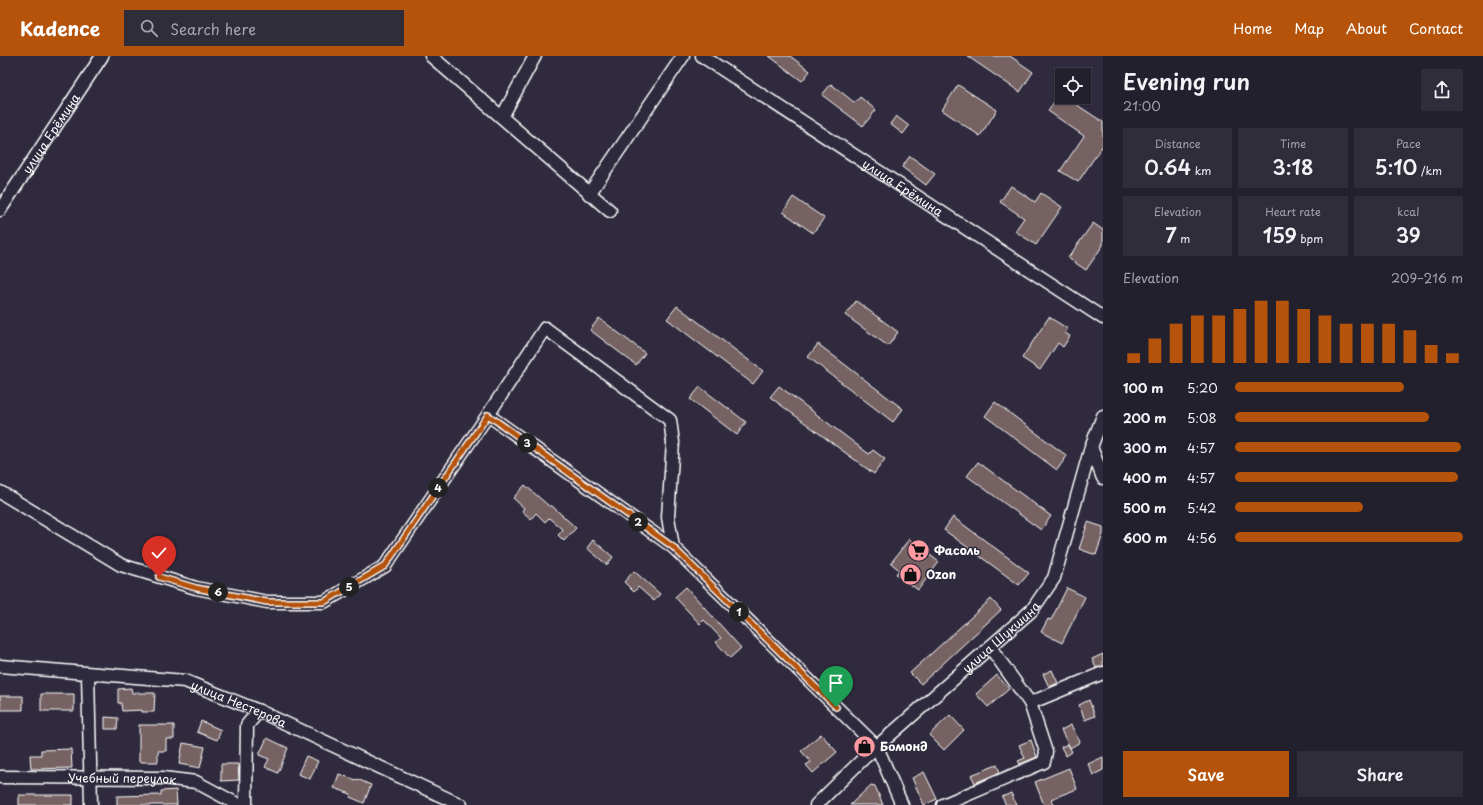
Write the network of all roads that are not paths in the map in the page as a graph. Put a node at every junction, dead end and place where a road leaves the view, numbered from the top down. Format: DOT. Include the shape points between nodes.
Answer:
graph roads {
  1 [pos="102,56"];
  2 [pos="431,56"];
  3 [pos="535,56"];
  4 [pos="683,56"];
  5 [pos="702,56"];
  6 [pos="715,60"];
  7 [pos="502,117"];
  8 [pos="589,194"];
  9 [pos="0,210"];
  10 [pos="610,211"];
  11 [pos="1103,318"];
  12 [pos="488,415"];
  13 [pos="1103,416"];
  14 [pos="1091,447"];
  15 [pos="1103,478"];
  16 [pos="0,492"];
  17 [pos="673,547"];
  18 [pos="990,647"];
  19 [pos="0,666"];
  20 [pos="1103,673"];
  21 [pos="88,674"];
  22 [pos="1030,703"];
  23 [pos="259,711"];
  24 [pos="877,747"];
  25 [pos="0,777"];
  26 [pos="90,777"];
  27 [pos="90,805"];
  28 [pos="239,805"];
  29 [pos="246,805"];
  30 [pos="461,805"];
  31 [pos="816,805"];
  32 [pos="902,805"];
  33 [pos="943,805"];
  1 -- 9 [label="street, улица Ерёмина"];
  2 -- 7 [label="street"];
  3 -- 7 [label="street"];
  4 -- 8 [label="street"];
  5 -- 6 [label="street, улица Ерёмина"];
  6 -- 11 [label="street, улица Ерёмина"];
  7 -- 8 [label="street"];
  8 -- 10 [label="street"];
  12 -- 16 [label="street" via="385,566 324,602 267,602 196,588 121,565"];
  12 -- 17 [label="street"];
  12 -- 17 [label="street" via="545,328 670,420 673,442 668,517"];
  13 -- 14 [label="street, улица Шукшина"];
  14 -- 15 [label="street"];
  14 -- 18 [label="street, улица Шукшина" via="1054,578 1032,610"];
  17 -- 24 [label="street"];
  18 -- 22 [label="street"];
  18 -- 24 [label="street, улица Шукшина"];
  19 -- 21 [label="street, улица Нестерова"];
  20 -- 22 [label="street"];
  21 -- 23 [label="street, улица Нестерова" via="185,680"];
  21 -- 26 [label="street"];
  22 -- 33 [label="street" via="1046,752 1044,762"];
  23 -- 29 [label="street" via="247,725"];
  23 -- 30 [label="street, улица Нестерова"];
  24 -- 31 [label="street, улица Шукшина"];
  24 -- 32 [label="street"];
  25 -- 26 [label="street, Учебный переулок"];
  26 -- 27 [label="street"];
  26 -- 28 [label="street, Учебный переулок" via="163,778 196,782"];
}
